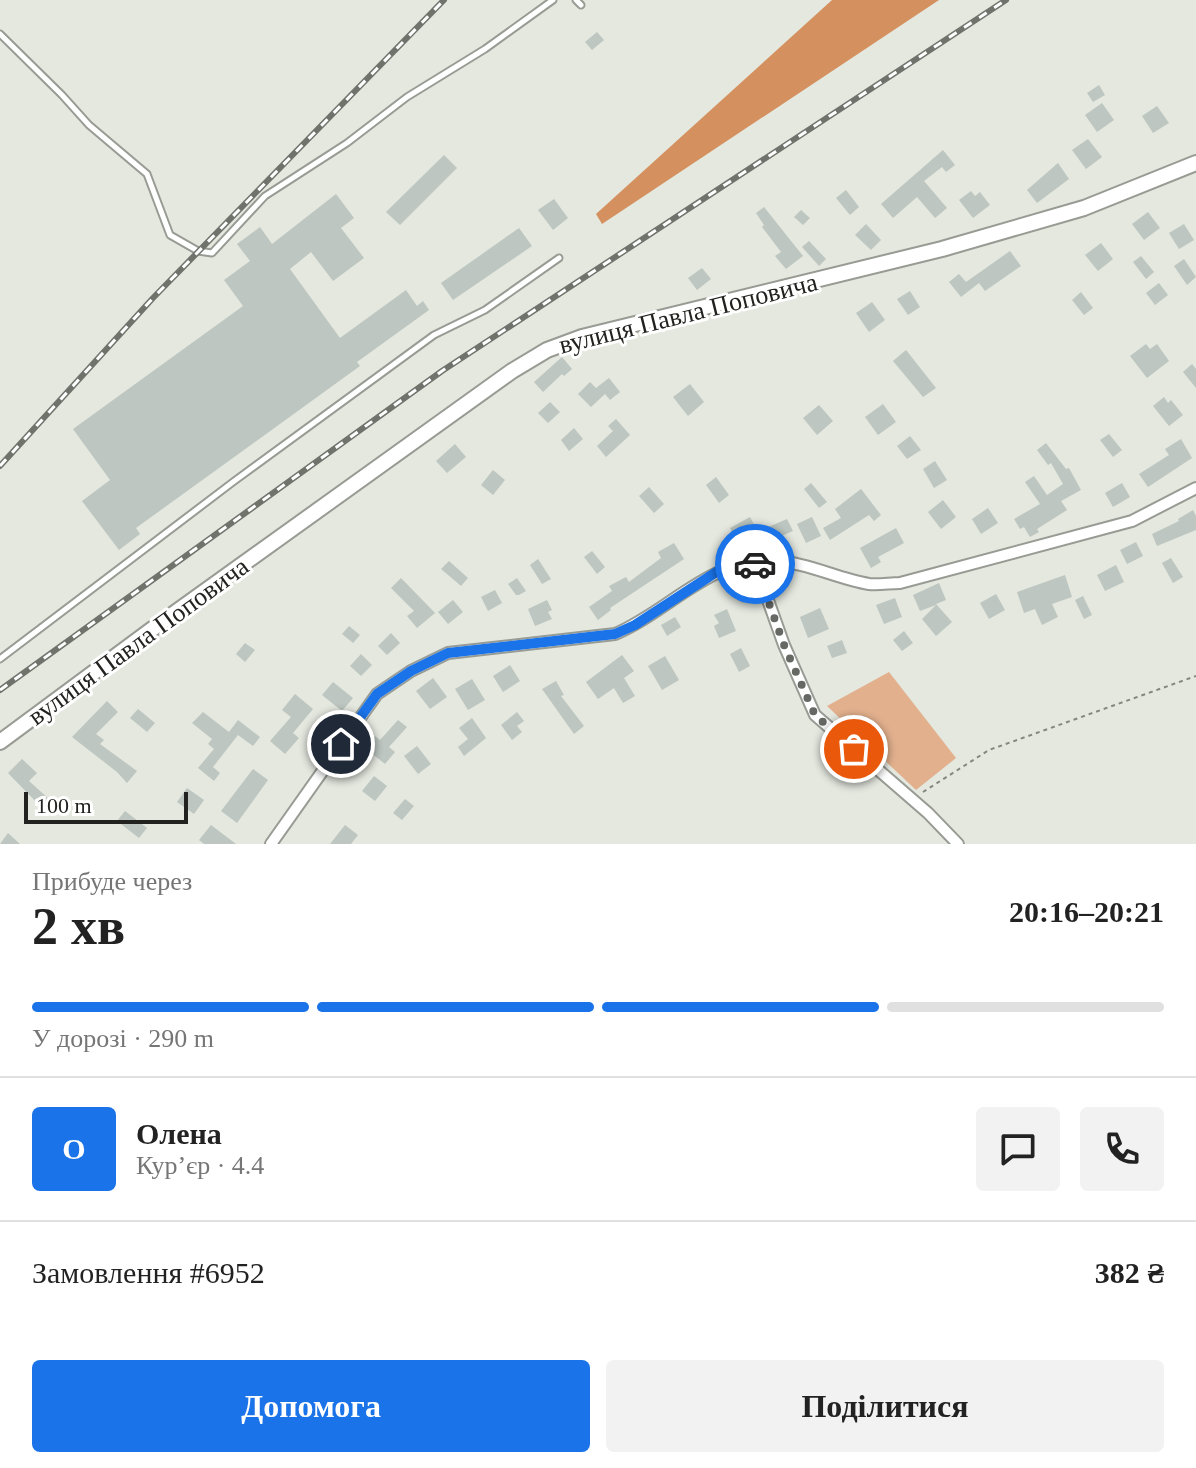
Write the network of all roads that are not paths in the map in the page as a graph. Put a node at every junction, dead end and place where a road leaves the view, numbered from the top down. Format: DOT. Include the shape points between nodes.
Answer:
graph roads {
  1 [pos="553,0"];
  2 [pos="576,0"];
  3 [pos="581,5"];
  4 [pos="0,34"];
  5 [pos="1196,163"];
  6 [pos="559,258"];
  7 [pos="1196,488"];
  8 [pos="754,561"];
  9 [pos="0,659"];
  10 [pos="0,742"];
  11 [pos="271,844"];
  12 [pos="958,844"];
  1 -- 4 [label="lane" via="265,196 212,253 170,235 147,174 89,125"];
  2 -- 3 [label="lane"];
  5 -- 10 [label="street, вулиця Павла Поповича" via="1084,208 942,249 547,350"];
  6 -- 9 [label="lane" via="485,310 434,335"];
  7 -- 8 [label="street" via="1132,521 900,583 871,584 780,561"];
  8 -- 11 [label="street" via="721,569 615,634 448,653 411,671 377,694"];
  8 -- 12 [label="street" via="815,715"];
}
